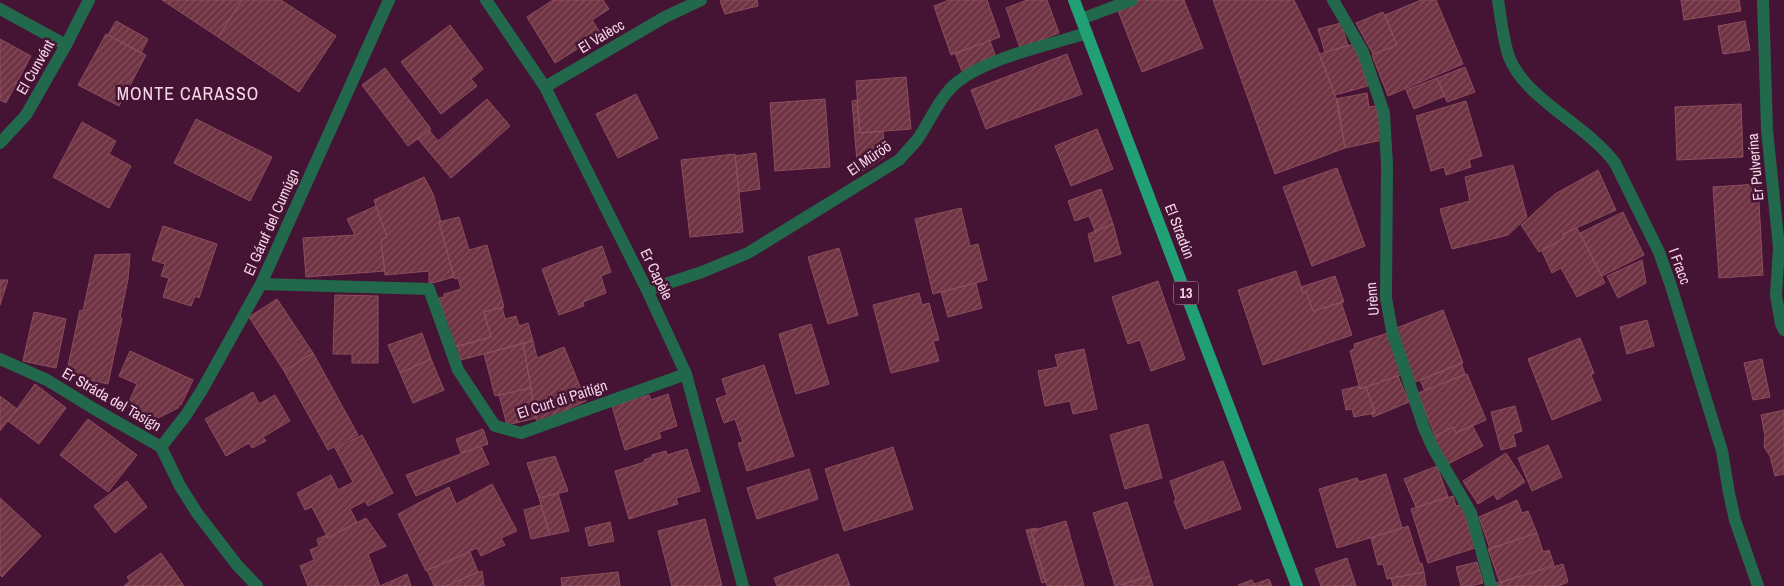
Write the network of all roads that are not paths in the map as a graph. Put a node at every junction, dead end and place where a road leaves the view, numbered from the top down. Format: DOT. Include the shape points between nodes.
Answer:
graph roads {
  1 [pos="89,0"];
  2 [pos="389,0"];
  3 [pos="486,0"];
  4 [pos="701,0"];
  5 [pos="1074,0"];
  6 [pos="1132,0"];
  7 [pos="1498,0"];
  8 [pos="1763,0"];
  9 [pos="1335,3"];
  10 [pos="0,10"];
  11 [pos="1081,19"];
  12 [pos="1087,33"];
  13 [pos="66,45"];
  14 [pos="545,87"];
  15 [pos="0,143"];
  16 [pos="261,284"];
  17 [pos="647,290"];
  18 [pos="1784,330"];
  19 [pos="0,358"];
  20 [pos="686,374"];
  21 [pos="161,447"];
  22 [pos="257,586"];
  23 [pos="743,586"];
  24 [pos="1297,586"];
  25 [pos="1491,586"];
  26 [pos="1758,586"];
  1 -- 13 [label="street, El Cunvént"];
  2 -- 16 [label="street, El Gáruf del Cumúgn"];
  3 -- 14 [label="street, Er Capèle"];
  4 -- 14 [label="street, El Valècc" via="664,17"];
  5 -- 11 [label="main road, El Stradún / 13"];
  6 -- 11 [label="street"];
  7 -- 26 [label="street, I Fracc" via="1504,38 1515,68 1534,92 1605,149 1659,252 1722,451 1735,520"];
  8 -- 18 [label="street, Er Pulverína" via="1768,130 1779,248 1776,295"];
  9 -- 25 [label="street, Urènn" via="1363,52 1384,113 1386,298 1392,331 1424,428 1471,513"];
  10 -- 13 [label="street"];
  11 -- 12 [label="main road, El Stradún / 13"];
  12 -- 17 [label="street, El Müröö" via="993,62 966,76 951,88 917,140 899,160 748,253"];
  12 -- 24 [label="main road, El Stradún / 13"];
  13 -- 15 [label="street, El Cunvént" via="26,115"];
  14 -- 17 [label="street, Er Capèle"];
  16 -- 20 [label="street, El Curt di Paitígn" via="429,289 458,370 495,426 521,433"];
  16 -- 21 [label="street, El Gáruf del Cumúgn" via="202,390"];
  17 -- 20 [label="street, Er Capèle"];
  19 -- 21 [label="street, Er Stráda del Tasígn" via="47,380"];
  20 -- 23 [label="street, Er Capèle"];
  21 -- 22 [label="street, Er Stráda del Tasígn" via="196,514"];
}
